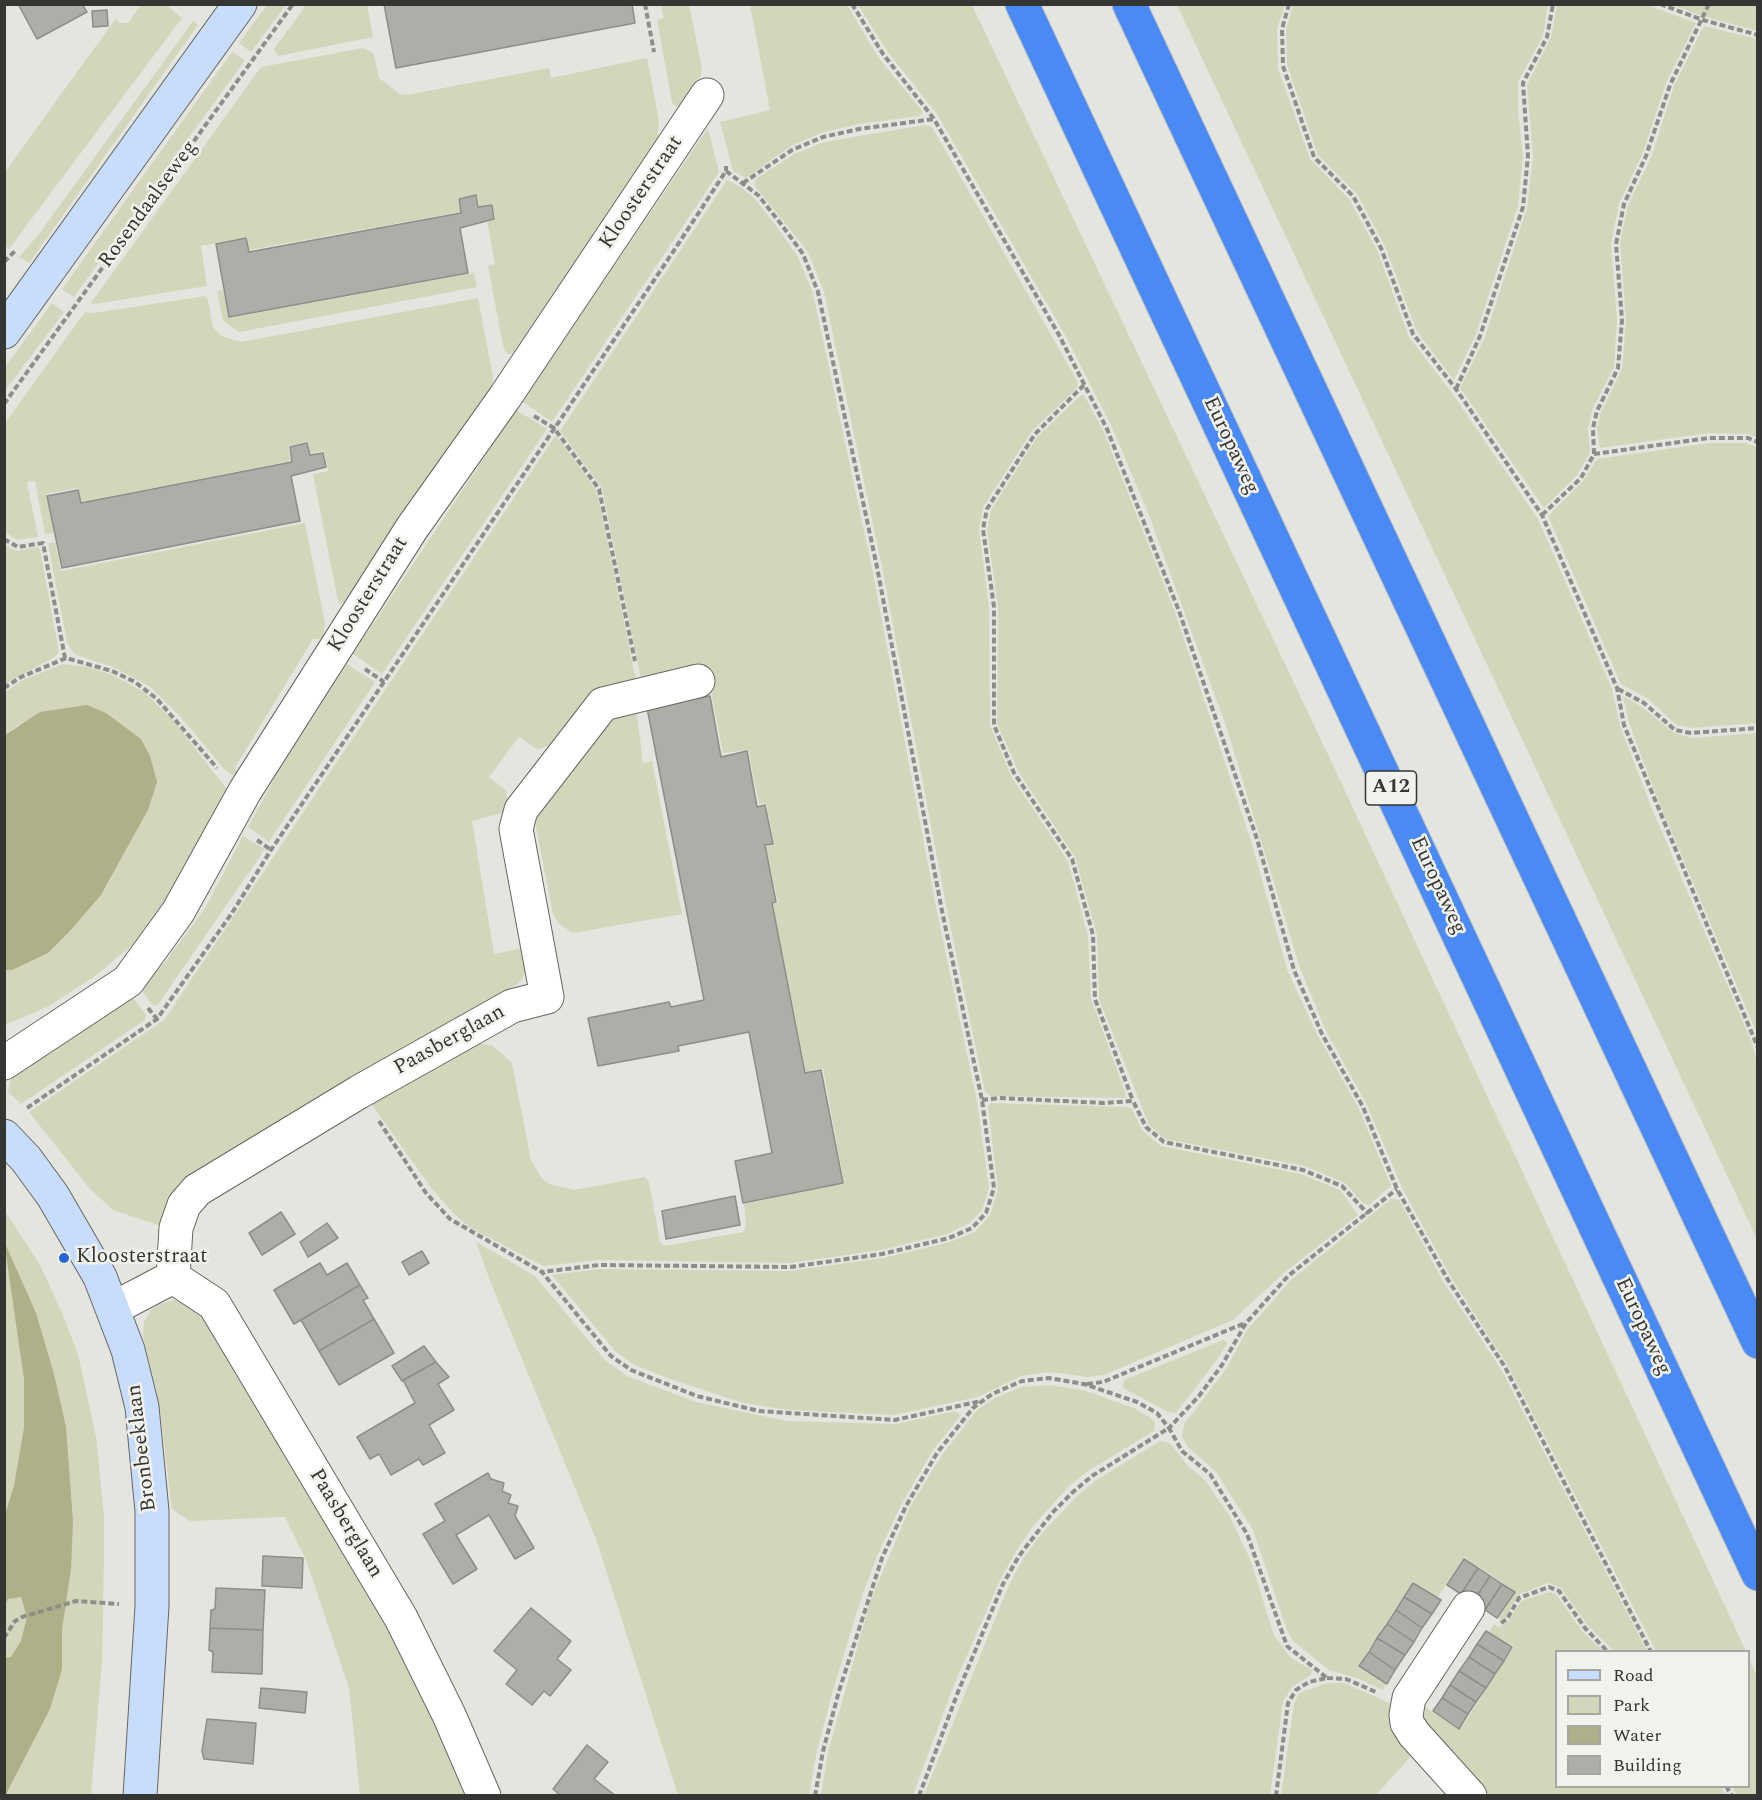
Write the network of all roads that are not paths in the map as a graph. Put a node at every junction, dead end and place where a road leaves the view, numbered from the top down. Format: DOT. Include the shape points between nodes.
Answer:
graph roads {
  1 [pos="240,4"];
  2 [pos="1022,4"];
  3 [pos="1129,4"];
  4 [pos="707,95"];
  5 [pos="4,332"];
  6 [pos="698,681"];
  7 [pos="4,1063"];
  8 [pos="4,1136"];
  9 [pos="173,1277"];
  10 [pos="114,1308"];
  11 [pos="1758,1342"];
  12 [pos="1758,1574"];
  13 [pos="1468,1608"];
  14 [pos="141,1796"];
  15 [pos="484,1796"];
  16 [pos="1470,1796"];
  1 -- 5 [label="street, Rosendaalseweg"];
  2 -- 12 [label="highway, Europaweg / A12"];
  3 -- 11 [label="highway"];
  4 -- 7 [label="street, Kloosterstraat" via="505,397 412,528 245,791 178,912 128,981"];
  6 -- 9 [label="street, Paasberglaan" via="603,704 521,810 516,829 547,998 512,1006 197,1190 184,1205 176,1228"];
  8 -- 10 [label="street, Bronbeeklaan" via="53,1196"];
  9 -- 10 [label="street"];
  9 -- 15 [label="street, Paasberglaan" via="214,1304 232,1334 401,1618"];
  10 -- 14 [label="street, Bronbeeklaan" via="142,1407 152,1511 152,1606"];
  13 -- 16 [label="street" via="1406,1706 1407,1723 1414,1734"];
}
